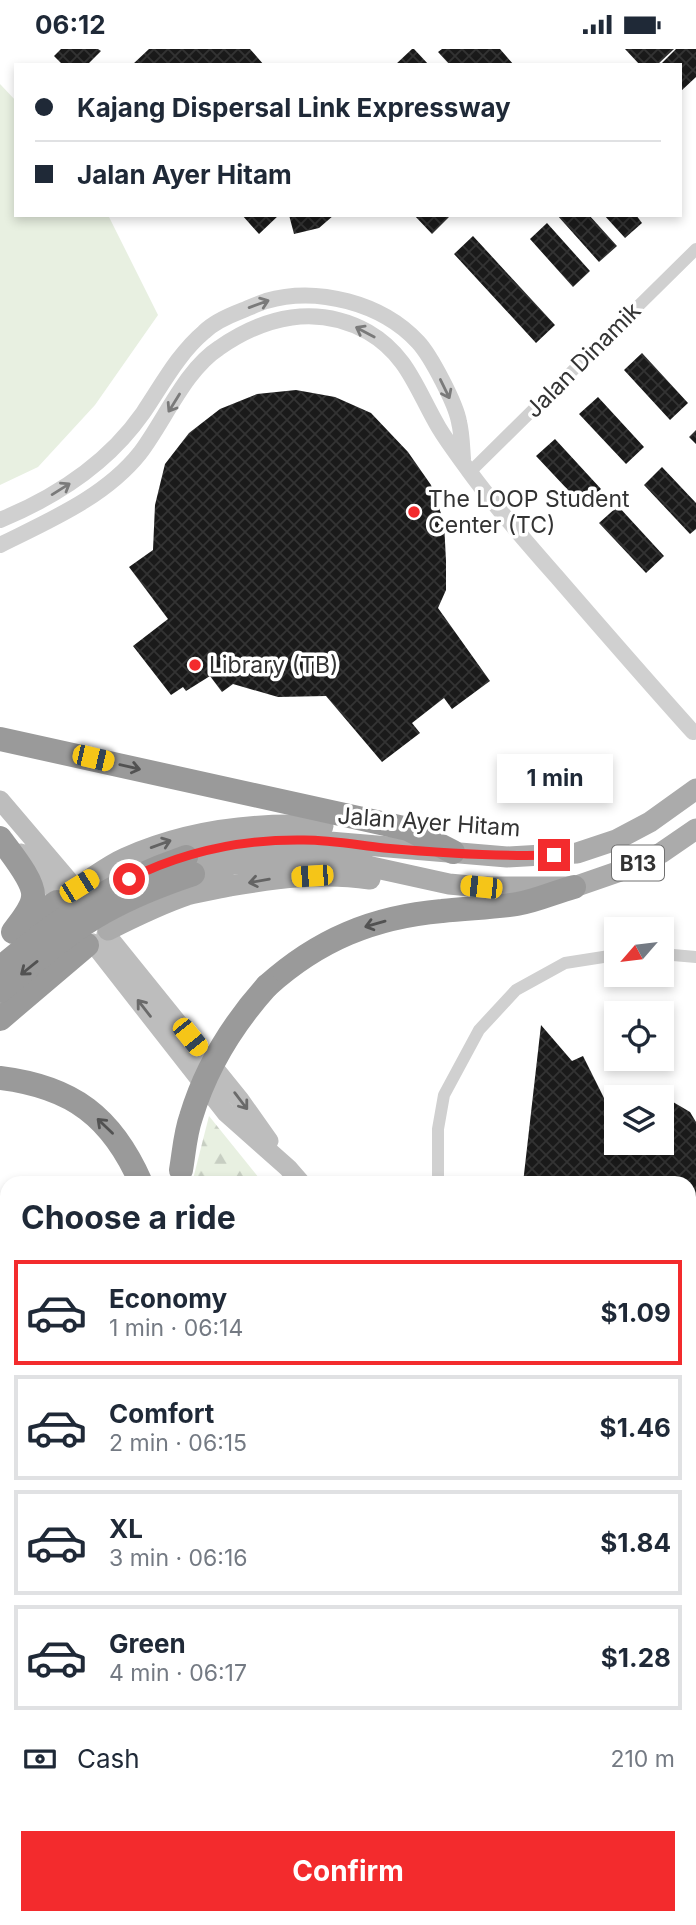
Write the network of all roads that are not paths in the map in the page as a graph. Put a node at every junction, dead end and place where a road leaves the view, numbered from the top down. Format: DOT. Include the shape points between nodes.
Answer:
graph roads {
  1 [pos="696,249"];
  2 [pos="228,316"];
  3 [pos="240,334"];
  4 [pos="142,414"];
  5 [pos="159,427"];
  6 [pos="467,467"];
  7 [pos="0,520"];
  8 [pos="0,545"];
  9 [pos="693,732"];
  10 [pos="0,739"];
  11 [pos="696,789"];
  12 [pos="0,800"];
  13 [pos="696,829"];
  14 [pos="0,830"];
  15 [pos="0,838"];
  16 [pos="426,850"];
  17 [pos="453,852"];
  18 [pos="190,865"];
  19 [pos="424,879"];
  20 [pos="574,887"];
  21 [pos="67,893"];
  22 [pos="6,937"];
  23 [pos="98,938"];
  24 [pos="674,955"];
  25 [pos="604,957"];
  26 [pos="696,957"];
  27 [pos="0,968"];
  28 [pos="0,991"];
  29 [pos="0,1019"];
  30 [pos="0,1078"];
  31 [pos="138,1176"];
  32 [pos="180,1176"];
  33 [pos="295,1176"];
  34 [pos="439,1176"];
  1 -- 6 [label="street, Jalan Dinamik"];
  2 -- 3 [label="street"];
  2 -- 4 [label="street" via="204,331 178,359"];
  2 -- 6 [label="street, one-way" via="267,301 308,296 340,300 386,316 419,343 445,387 459,421"];
  3 -- 5 [label="street, one-way" via="194,372"];
  6 -- 3 [label="street, one-way" via="439,428 402,359 369,333 336,319 303,316 269,321"];
  4 -- 5 [label="street"];
  7 -- 4 [label="street, one-way" via="59,491 94,466"];
  5 -- 8 [label="street" via="112,481 73,508"];
  6 -- 9 [label="street"];
  10 -- 17 [label="highway, one-way" via="408,829"];
  11 -- 17 [label="main road, Jalan Ayer Hitam / B13" via="650,822 577,853 507,857"];
  12 -- 21 [label="main road"];
  13 -- 20 [label="main road, Jalan Ayer Hitam / B13" via="661,853"];
  14 -- 21 [label="main road"];
  15 -- 22 [label="highway" via="32,885 34,896"];
  16 -- 17 [label="main road, Jalan Ayer Hitam / B13"];
  16 -- 18 [label="main road, Jalan Ayer Hitam / B13" via="306,839 269,841 232,846"];
  21 -- 16 [label="main road, one-way" via="123,859 205,832 263,826 335,827 405,840"];
  18 -- 19 [label="main road, Jalan Ayer Hitam / B13" via="315,859"];
  18 -- 27 [label="highway, B13, bridge" via="143,871 82,905"];
  18 -- 28 [label="highway, B13, one-way, bridge" via="103,913"];
  19 -- 20 [label="main road, Jalan Ayer Hitam / B13" via="481,887"];
  19 -- 23 [label="main road, one-way" via="405,884 359,877 271,879 189,894 135,916"];
  20 -- 32 [label="highway, one-way, bridge" via="520,904 401,916 320,945 292,964 240,1016 204,1079 190,1119"];
  21 -- 22 [label="highway"];
  21 -- 23 [label="main road" via="54,920 62,936 78,944"];
  21 -- 23 [label="main road" via="97,890 104,895 112,912"];
  23 -- 29 [label="highway"];
  23 -- 33 [label="main road" via="226,1113"];
  24 -- 26 [label="street"];
  25 -- 34 [label="street" via="565,963 516,990 479,1030 444,1095 438,1129"];
  31 -- 30 [label="highway, one-way" via="111,1129 86,1108 57,1091"];
}
